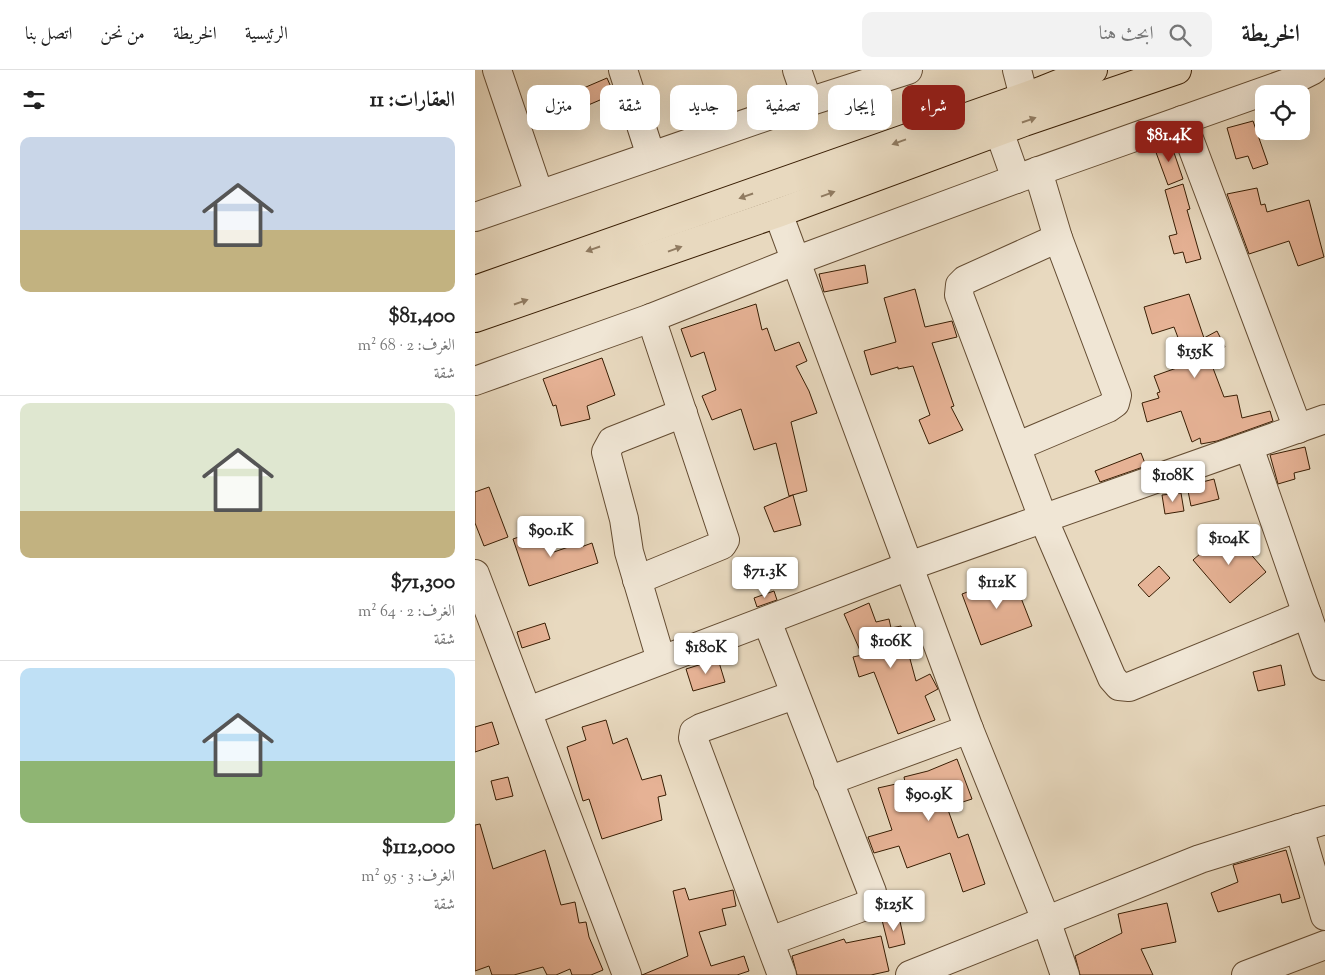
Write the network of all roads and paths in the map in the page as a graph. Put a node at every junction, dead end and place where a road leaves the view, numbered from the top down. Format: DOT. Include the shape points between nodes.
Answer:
graph roads {
  1 [pos="497,70"];
  2 [pos="623,70"];
  3 [pos="797,70"];
  4 [pos="908,70"];
  5 [pos="1017,70"];
  6 [pos="1092,70"];
  7 [pos="1177,70"];
  8 [pos="1313,70"];
  9 [pos="802,85"];
  10 [pos="1039,86"];
  11 [pos="1101,96"];
  12 [pos="818,99"];
  13 [pos="1182,120"];
  14 [pos="747,123"];
  15 [pos="999,131"];
  16 [pos="651,156"];
  17 [pos="1027,175"];
  18 [pos="539,194"];
  19 [pos="778,213"];
  20 [pos="475,217"];
  21 [pos="1058,238"];
  22 [pos="795,261"];
  23 [pos="475,290"];
  24 [pos="475,318"];
  25 [pos="651,318"];
  26 [pos="475,381"];
  27 [pos="683,413"];
  28 [pos="1325,419"];
  29 [pos="1298,429"];
  30 [pos="1018,446"];
  31 [pos="1249,448"];
  32 [pos="1043,518"];
  33 [pos="909,566"];
  34 [pos="475,574"];
  35 [pos="637,580"];
  36 [pos="1307,614"];
  37 [pos="767,621"];
  38 [pos="661,660"];
  39 [pos="1325,666"];
  40 [pos="794,694"];
  41 [pos="529,711"];
  42 [pos="969,728"];
  43 [pos="828,781"];
  44 [pos="1325,820"];
  45 [pos="1299,828"];
  46 [pos="1325,916"];
  47 [pos="1046,920"];
  48 [pos="770,941"];
  49 [pos="1325,945"];
  50 [pos="627,975"];
  51 [pos="782,975"];
  52 [pos="910,975"];
  53 [pos="1065,975"];
  54 [pos="1246,975"];
  1 -- 18 [label="street"];
  2 -- 16 [label="street"];
  3 -- 9 [label="street"];
  4 -- 12 [label="street"];
  5 -- 10 [label="street"];
  6 -- 10 [label="highway"];
  6 -- 11 [label="street"];
  7 -- 11 [label="highway"];
  8 -- 13 [label="street"];
  10 -- 23 [label="highway, one-way"];
  15 -- 11 [label="highway, one-way"];
  13 -- 17 [label="street"];
  13 -- 29 [label="street"];
  14 -- 16 [label="street"];
  15 -- 17 [label="street"];
  19 -- 15 [label="highway, one-way"];
  16 -- 18 [label="street"];
  17 -- 21 [label="street"];
  17 -- 22 [label="street"];
  18 -- 20 [label="street"];
  19 -- 22 [label="street"];
  24 -- 19 [label="highway, one-way"];
  21 -- 30 [label="street" via="959,285 959,295"];
  21 -- 30 [label="street" via="1117,395 1115,403 1108,408"];
  22 -- 25 [label="street"];
  22 -- 33 [label="street"];
  25 -- 26 [label="street"];
  25 -- 27 [label="street"];
  27 -- 35 [label="street" via="611,441 605,452 622,508"];
  27 -- 35 [label="street" via="725,536 724,542"];
  28 -- 29 [label="street"];
  29 -- 31 [label="street"];
  30 -- 32 [label="street"];
  31 -- 32 [label="street"];
  31 -- 36 [label="street"];
  32 -- 33 [label="street"];
  32 -- 36 [label="street" via="1112,678 1124,688"];
  33 -- 37 [label="street"];
  33 -- 42 [label="street"];
  34 -- 41 [label="street"];
  35 -- 38 [label="street"];
  36 -- 39 [label="street"];
  37 -- 38 [label="street"];
  37 -- 40 [label="street"];
  38 -- 41 [label="street"];
  40 -- 43 [label="street"];
  40 -- 48 [label="street" via="701,728 693,734"];
  41 -- 50 [label="street"];
  42 -- 43 [label="street"];
  42 -- 47 [label="street"];
  43 -- 48 [label="street" via="872,898 865,906"];
  44 -- 45 [label="street"];
  45 -- 46 [label="street"];
  45 -- 47 [label="street" via="1201,859"];
  47 -- 52 [label="street"];
  47 -- 53 [label="street"];
  48 -- 51 [label="street"];
  49 -- 54 [label="street"];
}
